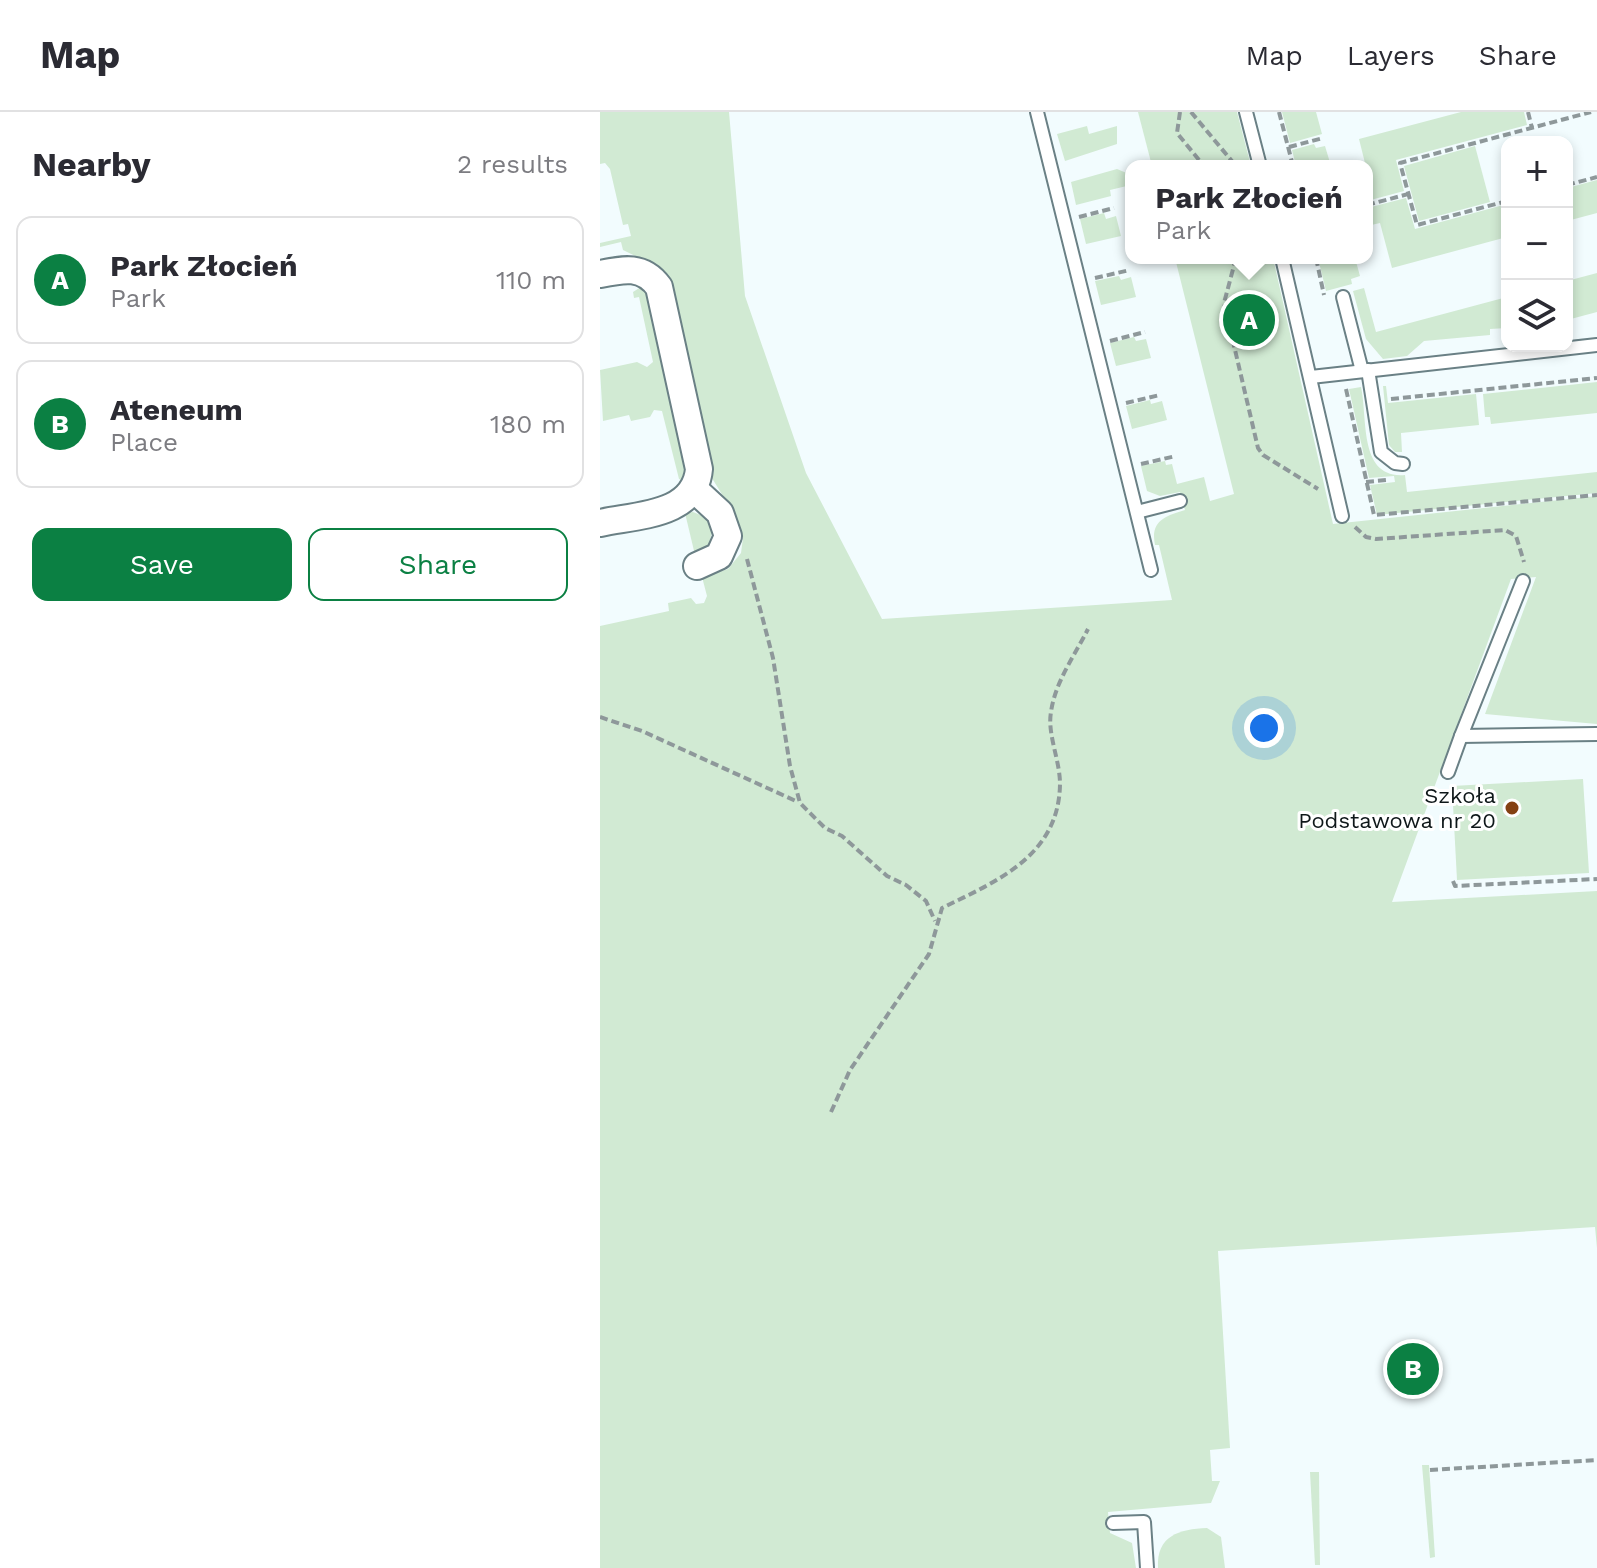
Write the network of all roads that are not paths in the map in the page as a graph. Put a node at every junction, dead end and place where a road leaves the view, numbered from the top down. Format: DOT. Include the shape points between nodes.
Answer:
graph roads {
  1 [pos="1037,112"];
  2 [pos="1246,112"];
  3 [pos="1258,160"];
  4 [pos="1283,264"];
  5 [pos="600,274"];
  6 [pos="1343,297"];
  7 [pos="1597,345"];
  8 [pos="1365,370"];
  9 [pos="1311,377"];
  10 [pos="1403,464"];
  11 [pos="694,489"];
  12 [pos="1180,501"];
  13 [pos="1137,512"];
  14 [pos="1342,516"];
  15 [pos="600,523"];
  16 [pos="697,566"];
  17 [pos="1151,570"];
  18 [pos="1523,581"];
  19 [pos="1597,734"];
  20 [pos="1461,736"];
  21 [pos="1448,772"];
  22 [pos="1113,1523"];
  23 [pos="1147,1568"];
  1 -- 13 [label="lane"];
  2 -- 3 [label="lane"];
  4 -- 9 [label="lane"];
  5 -- 11 [label="street" via="636,270 659,287 697,459"];
  6 -- 8 [label="lane"];
  7 -- 8 [label="lane"];
  8 -- 9 [label="lane"];
  8 -- 10 [label="lane" via="1381,452"];
  9 -- 14 [label="lane"];
  11 -- 15 [label="street" via="681,504"];
  11 -- 16 [label="street" via="720,513 728,536 719,556"];
  12 -- 13 [label="lane"];
  13 -- 17 [label="lane"];
  18 -- 20 [label="lane"];
  19 -- 20 [label="lane"];
  20 -- 21 [label="lane"];
  22 -- 23 [label="lane" via="1144,1522"];
}
